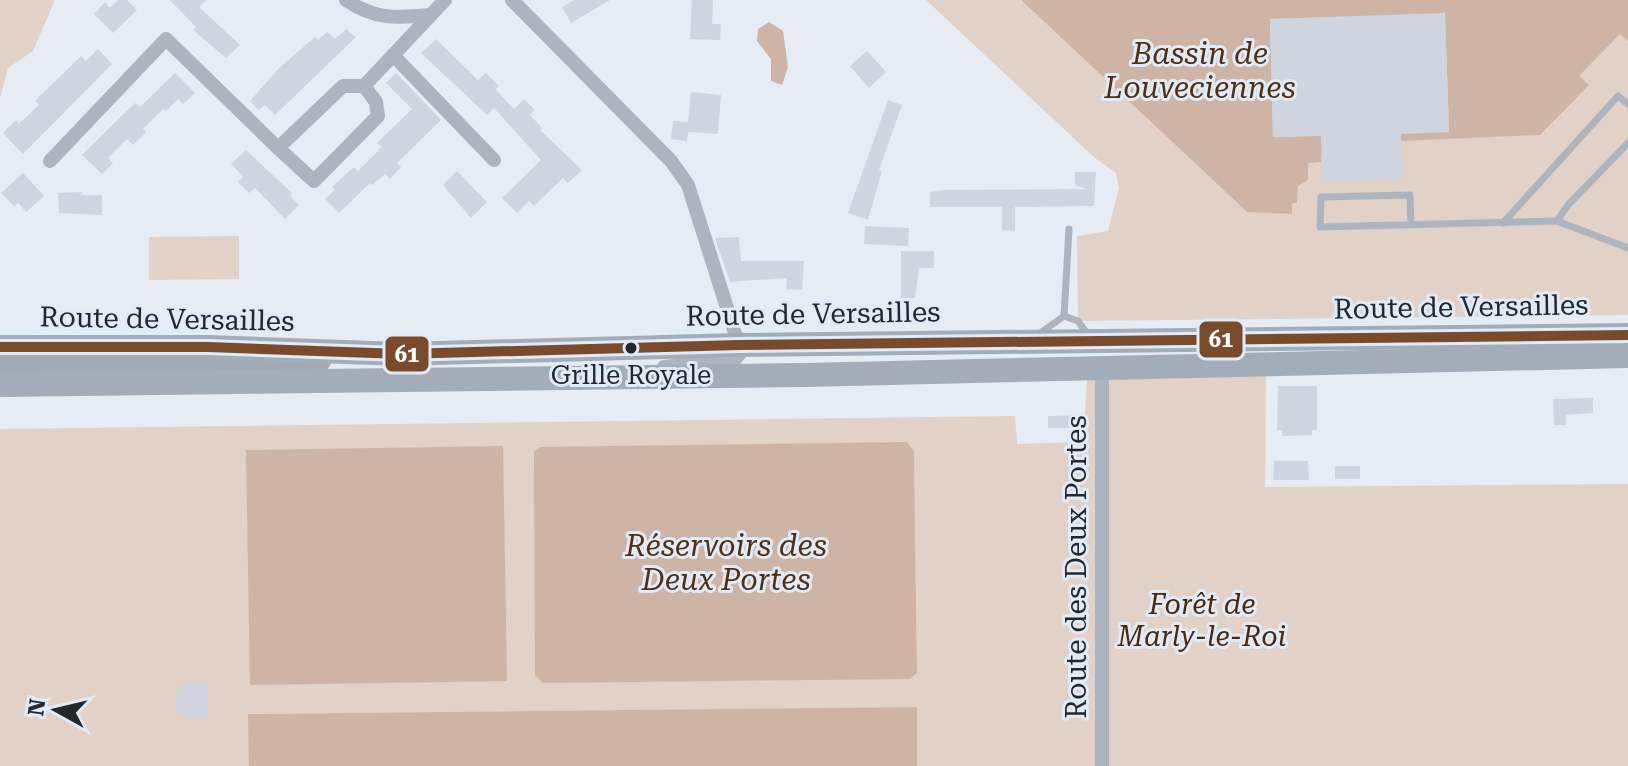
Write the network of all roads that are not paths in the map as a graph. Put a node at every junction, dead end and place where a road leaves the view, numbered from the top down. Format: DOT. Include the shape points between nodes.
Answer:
graph roads {
  1 [pos="346,0"];
  2 [pos="445,0"];
  3 [pos="512,0"];
  4 [pos="431,15"];
  5 [pos="393,55"];
  6 [pos="364,86"];
  7 [pos="1628,104"];
  8 [pos="1628,143"];
  9 [pos="278,148"];
  10 [pos="494,160"];
  11 [pos="50,161"];
  12 [pos="1557,221"];
  13 [pos="1503,223"];
  14 [pos="1411,225"];
  15 [pos="1069,229"];
  16 [pos="1628,248"];
  17 [pos="1064,316"];
  18 [pos="1628,335"];
  19 [pos="1029,340"];
  20 [pos="1090,341"];
  21 [pos="739,345"];
  22 [pos="0,347"];
  23 [pos="192,356"];
  24 [pos="1628,356"];
  25 [pos="0,368"];
  26 [pos="1102,368"];
  27 [pos="1070,369"];
  28 [pos="629,378"];
  29 [pos="0,385"];
  30 [pos="1102,766"];
  1 -- 4 [label="street" via="381,17"];
  2 -- 4 [label="street"];
  3 -- 21 [label="street" via="684,177"];
  4 -- 5 [label="street"];
  5 -- 6 [label="street"];
  5 -- 10 [label="street"];
  6 -- 9 [label="street" via="343,86"];
  6 -- 9 [label="street" via="376,102 378,116 314,181"];
  7 -- 13 [label="lane" via="1618,96"];
  8 -- 12 [label="lane"];
  9 -- 11 [label="street" via="166,39"];
  12 -- 13 [label="lane"];
  12 -- 16 [label="lane"];
  13 -- 14 [label="lane"];
  14 -- 14 [label="lane" via="1320,227 1321,197 1410,195"];
  15 -- 17 [label="lane"];
  17 -- 19 [label="lane"];
  17 -- 20 [label="lane" via="1078,321"];
  18 -- 20 [label="main road, Route de Versailles"];
  19 -- 20 [label="main road, Route de Versailles"];
  19 -- 21 [label="main road, Route de Versailles"];
  20 -- 27 [label="street"];
  21 -- 23 [label="main road, Route de Versailles"];
  21 -- 28 [label="street" via="736,358 656,368"];
  22 -- 23 [label="main road, Route de Versailles"];
  23 -- 25 [label="main road"];
  24 -- 26 [label="main road, Route de Versailles"];
  26 -- 27 [label="main road, Route de Versailles"];
  26 -- 30 [label="street, Route des Deux Portes"];
  27 -- 28 [label="main road, Route de Versailles"];
  28 -- 29 [label="main road, Route de Versailles"];
}
